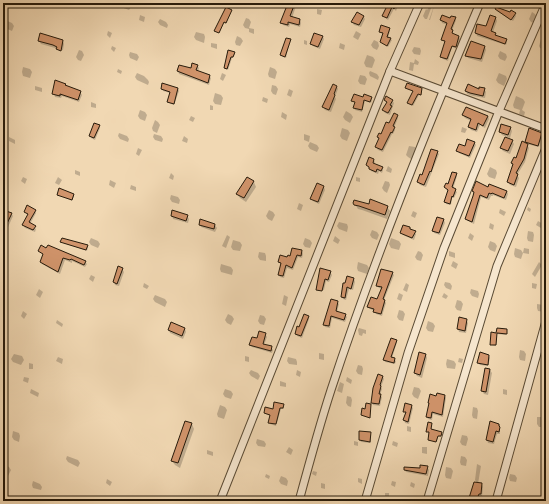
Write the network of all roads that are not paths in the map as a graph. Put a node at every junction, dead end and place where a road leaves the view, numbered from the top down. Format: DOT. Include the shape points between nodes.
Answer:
graph roads {
  1 [pos="420,3"];
  2 [pos="480,3"];
  3 [pos="546,3"];
  4 [pos="390,71"];
  5 [pos="443,90"];
  6 [pos="499,111"];
  7 [pos="546,128"];
  8 [pos="546,148"];
  9 [pos="546,320"];
  10 [pos="220,501"];
  11 [pos="298,501"];
  12 [pos="365,501"];
  13 [pos="428,501"];
  14 [pos="496,501"];
  1 -- 4 [label="street"];
  2 -- 5 [label="street"];
  3 -- 6 [label="street"];
  4 -- 5 [label="street"];
  4 -- 10 [label="street"];
  5 -- 6 [label="street"];
  5 -- 11 [label="street" via="394,215 331,391"];
  6 -- 7 [label="street"];
  6 -- 12 [label="street" via="444,248 418,323"];
  8 -- 13 [label="street" via="497,266"];
  9 -- 14 [label="street"];
}
